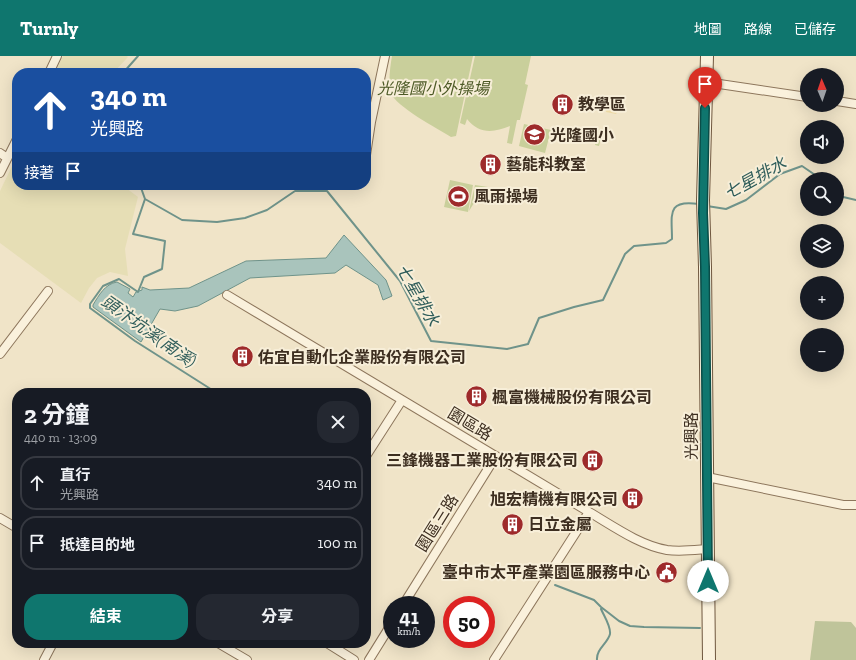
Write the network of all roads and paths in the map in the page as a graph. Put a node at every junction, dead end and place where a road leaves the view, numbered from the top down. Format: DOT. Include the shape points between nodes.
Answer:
graph roads {
  1 [pos="57,56"];
  2 [pos="386,56"];
  3 [pos="707,56"];
  4 [pos="51,68"];
  5 [pos="706,82"];
  6 [pos="800,96"];
  7 [pos="844,102"];
  8 [pos="856,104"];
  9 [pos="371,122"];
  10 [pos="12,148"];
  11 [pos="0,153"];
  12 [pos="7,158"];
  13 [pos="0,174"];
  14 [pos="48,291"];
  15 [pos="227,295"];
  16 [pos="0,354"];
  17 [pos="402,400"];
  18 [pos="371,448"];
  19 [pos="496,456"];
  20 [pos="707,477"];
  21 [pos="856,505"];
  22 [pos="589,512"];
  23 [pos="0,518"];
  24 [pos="12,525"];
  25 [pos="708,549"];
  26 [pos="409,596"];
  27 [pos="383,637"];
  28 [pos="50,648"];
  29 [pos="226,648"];
  30 [pos="335,648"];
  31 [pos="44,660"];
  32 [pos="246,660"];
  33 [pos="354,660"];
  34 [pos="369,660"];
  35 [pos="494,660"];
  36 [pos="709,660"];
  1 -- 4 [label="street"];
  2 -- 9 [label="street"];
  3 -- 5 [label="main road"];
  5 -- 6 [label="street"];
  5 -- 20 [label="main road, 光興路" via="703,213"];
  7 -- 8 [label="street"];
  10 -- 12 [label="street"];
  11 -- 12 [label="street"];
  12 -- 13 [label="street"];
  14 -- 16 [label="street"];
  15 -- 17 [label="street, 園區路"];
  17 -- 18 [label="street"];
  17 -- 19 [label="street, 園區路"];
  19 -- 22 [label="street, 園區路"];
  19 -- 26 [label="street, 園區三路"];
  20 -- 21 [label="street" via="843,505"];
  20 -- 25 [label="main road, 光興路"];
  22 -- 25 [label="street, 園區路" via="660,548"];
  22 -- 35 [label="street"];
  23 -- 24 [label="street"];
  25 -- 36 [label="main road, 光興路"];
  27 -- 34 [label="street"];
  28 -- 31 [label="street"];
  29 -- 32 [label="street"];
  30 -- 33 [label="street"];
}
